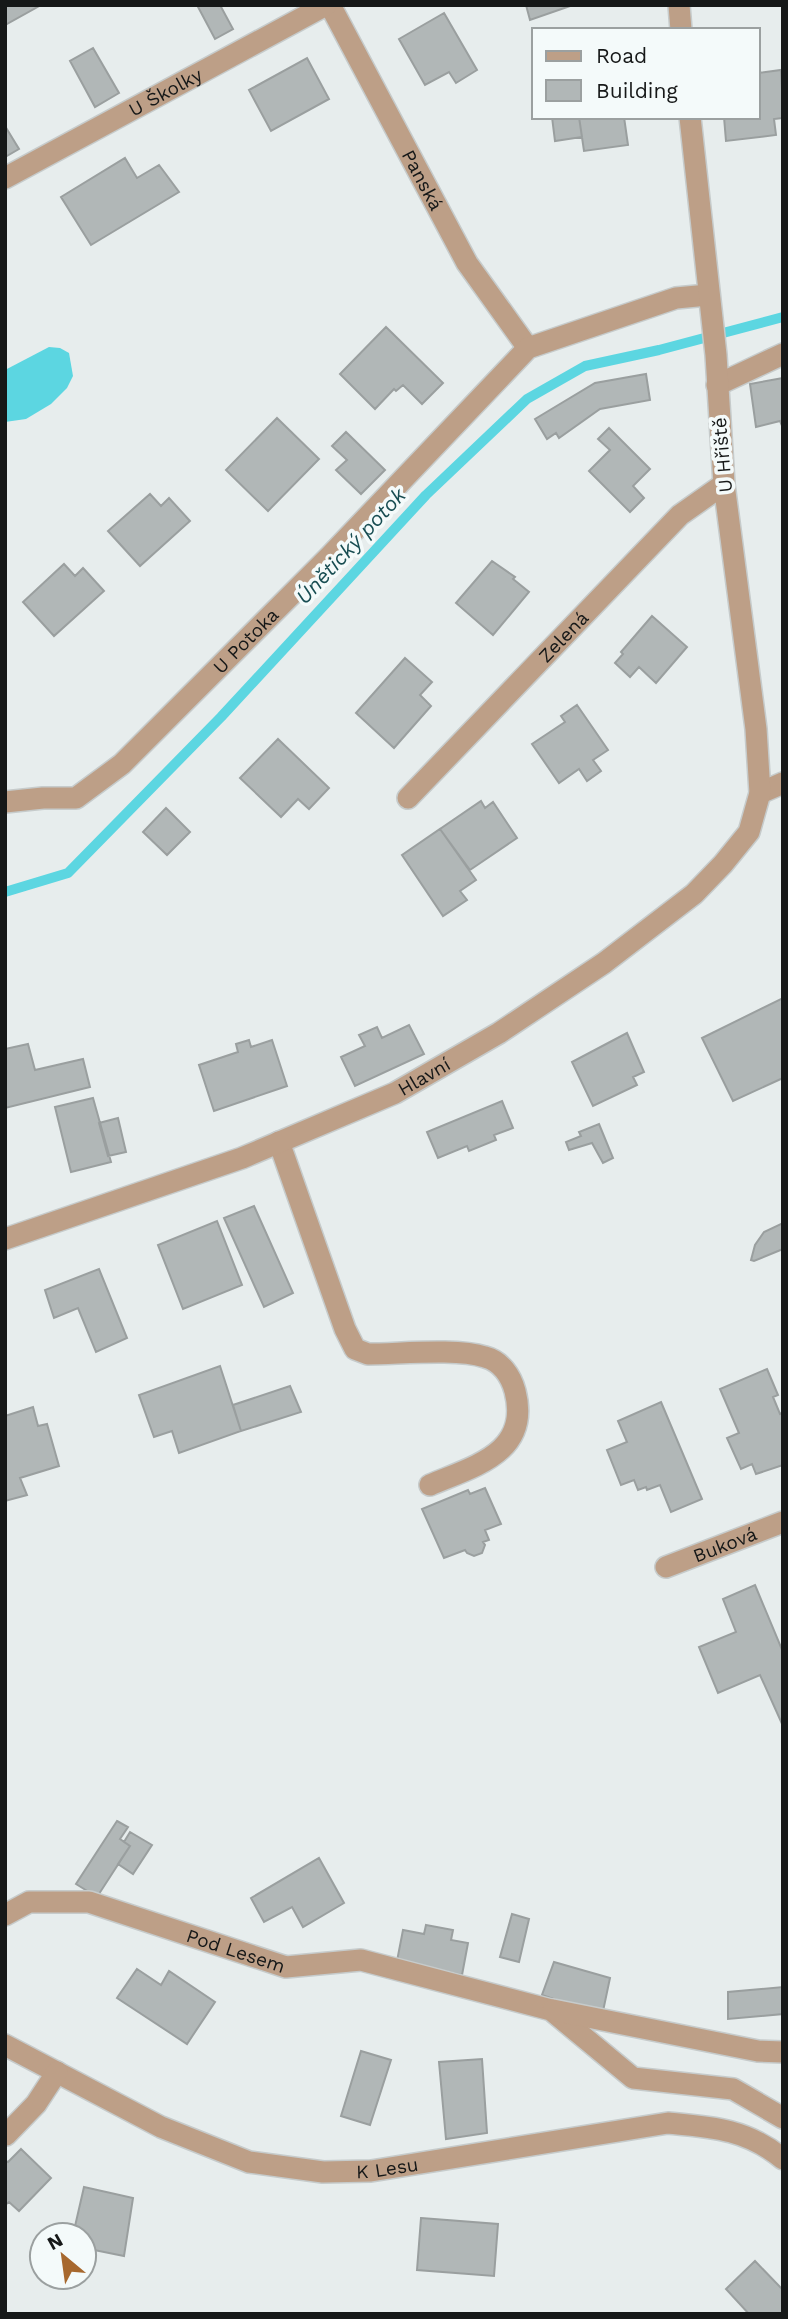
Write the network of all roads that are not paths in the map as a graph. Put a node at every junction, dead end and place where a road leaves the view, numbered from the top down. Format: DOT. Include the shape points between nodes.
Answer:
graph roads {
  1 [pos="328,5"];
  2 [pos="679,5"];
  3 [pos="681,28"];
  4 [pos="690,119"];
  5 [pos="5,178"];
  6 [pos="709,304"];
  7 [pos="527,348"];
  8 [pos="783,354"];
  9 [pos="717,385"];
  10 [pos="724,484"];
  11 [pos="783,783"];
  12 [pos="760,793"];
  13 [pos="408,798"];
  14 [pos="5,802"];
  15 [pos="279,1142"];
  16 [pos="5,1239"];
  17 [pos="430,1485"];
  18 [pos="783,1522"];
  19 [pos="666,1567"];
  20 [pos="5,1915"];
  21 [pos="551,2010"];
  22 [pos="5,2045"];
  23 [pos="783,2052"];
  24 [pos="57,2072"];
  25 [pos="783,2118"];
  26 [pos="6,2136"];
  27 [pos="783,2159"];
  1 -- 5 [label="street, U Školky"];
  1 -- 7 [label="street, Panská" via="467,263"];
  2 -- 3 [label="street"];
  4 -- 6 [label="street, U Hřiště"];
  6 -- 7 [label="street, U Potoka" via="676,298"];
  6 -- 9 [label="street, U Hřiště"];
  7 -- 14 [label="street, U Potoka" via="329,557 122,764 76,799"];
  8 -- 9 [label="street"];
  9 -- 10 [label="street, U Hřiště"];
  10 -- 12 [label="street, U Hřiště"];
  10 -- 13 [label="street, Zelená" via="680,515"];
  11 -- 12 [label="street"];
  12 -- 15 [label="street, Hlavní" via="749,832 723,864 694,894 604,963 499,1033 396,1093"];
  15 -- 16 [label="street, Hlavní"];
  15 -- 17 [label="street" via="355,1349 368,1354 487,1357 507,1372 514,1386 518,1416 504,1448 491,1459"];
  18 -- 19 [label="street, Buková"];
  20 -- 21 [label="street, Pod Lesem" via="29,1902 89,1902 286,1967 362,1960"];
  21 -- 23 [label="street, Pod Lesem"];
  21 -- 25 [label="street, Pod Lesem" via="633,2078 733,2090"];
  22 -- 24 [label="street, K Lesu"];
  24 -- 26 [label="street" via="36,2104"];
  24 -- 27 [label="street, K Lesu" via="160,2127 249,2162 323,2172 371,2171 668,2123 717,2127 766,2145"];
}
